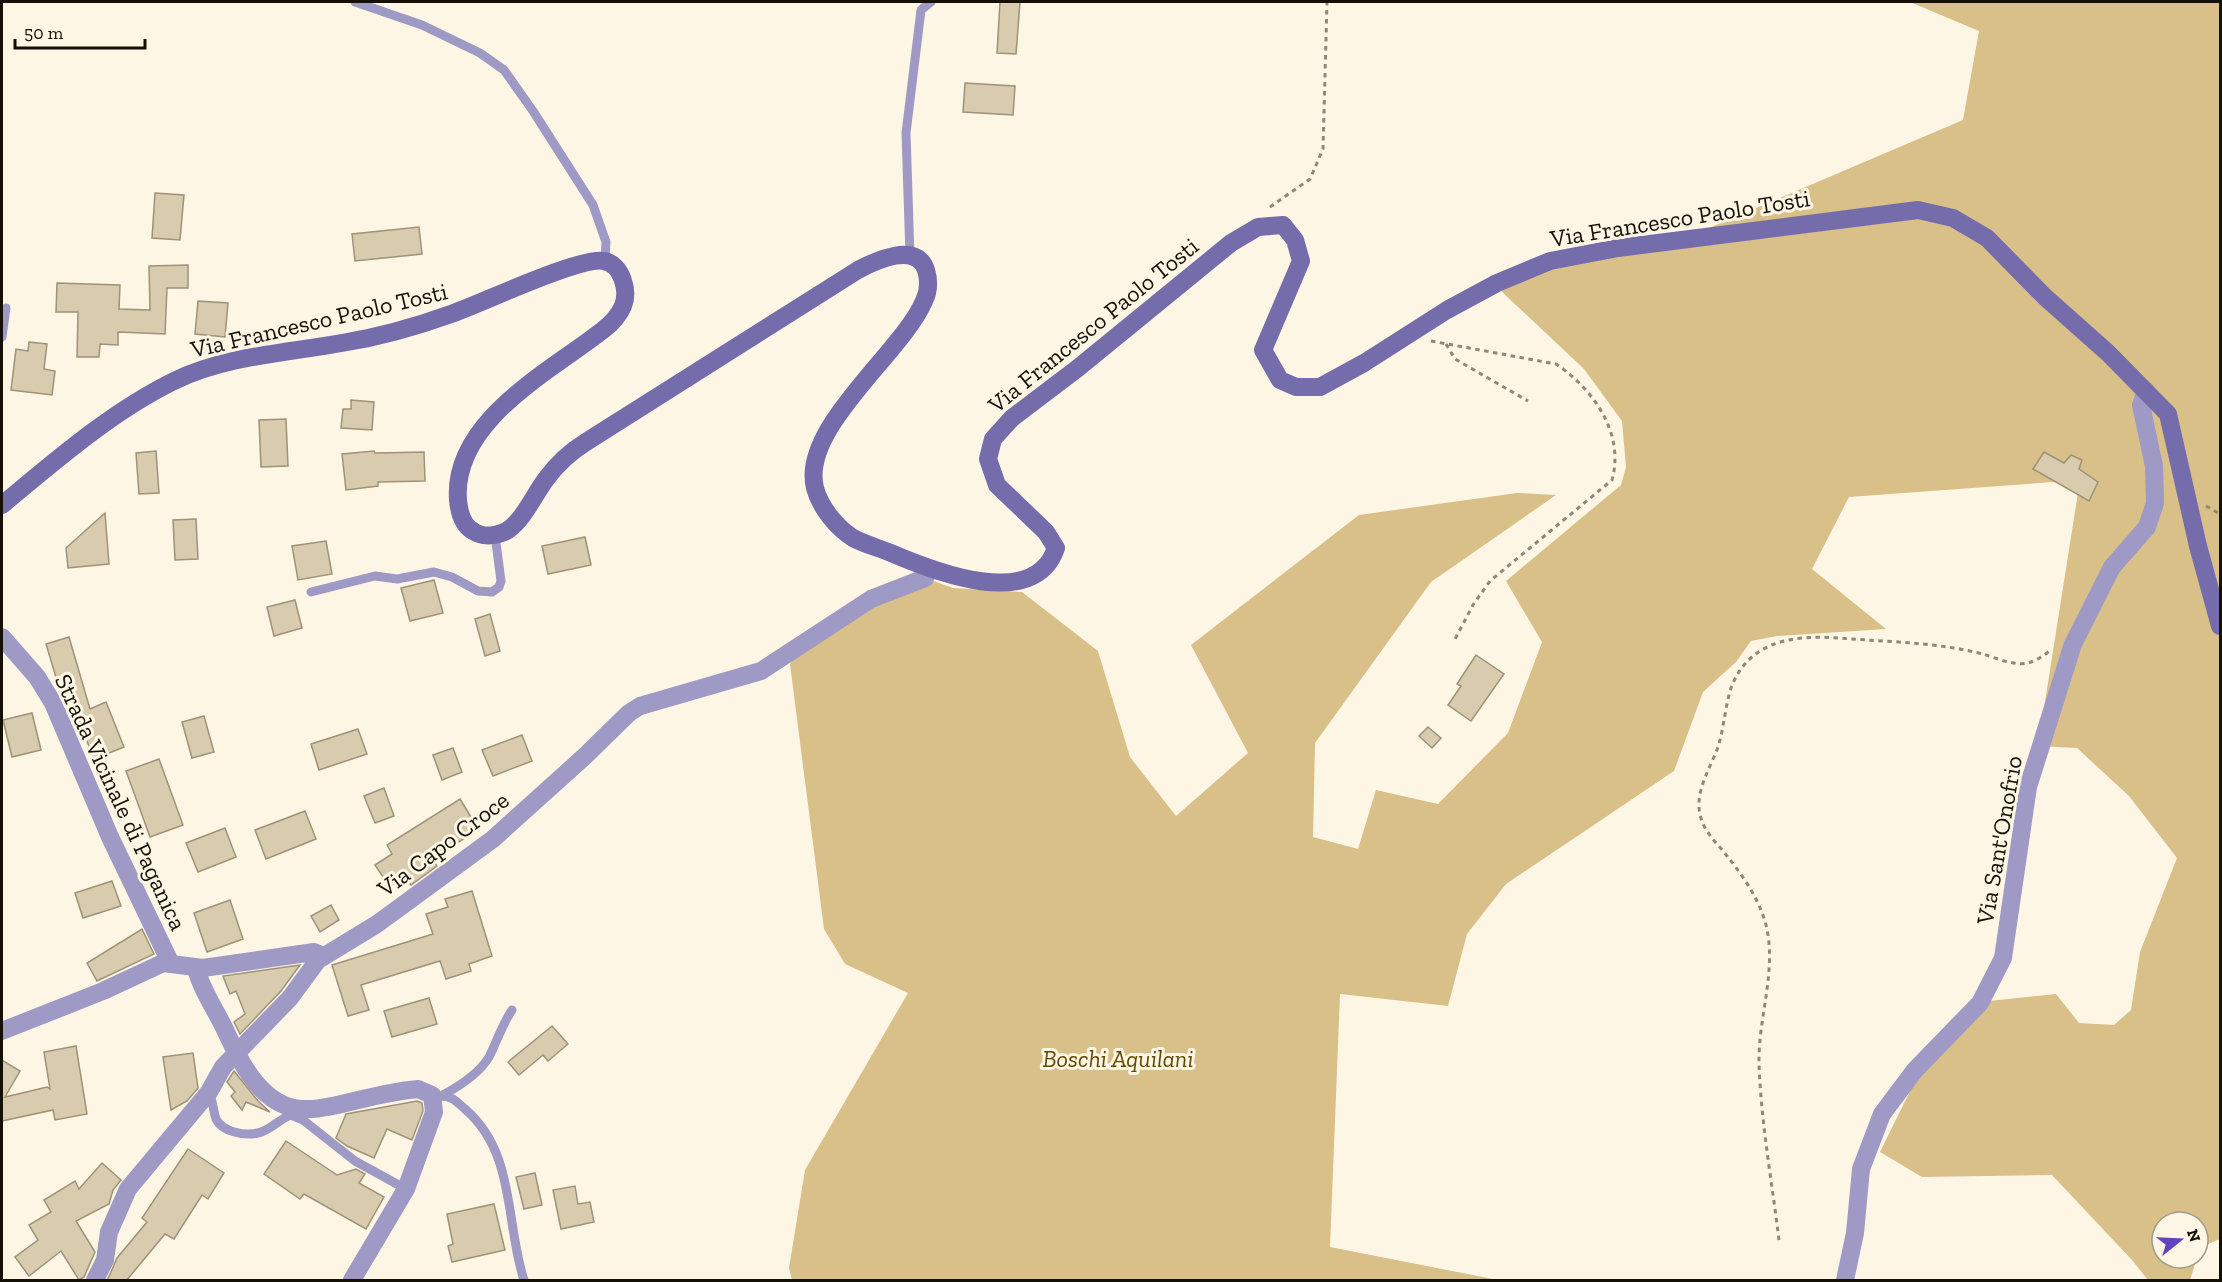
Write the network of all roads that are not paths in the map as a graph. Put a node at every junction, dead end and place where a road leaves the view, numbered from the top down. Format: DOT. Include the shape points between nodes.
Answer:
graph roads {
  1 [pos="355,2"];
  2 [pos="931,2"];
  3 [pos="910,256"];
  4 [pos="605,261"];
  5 [pos="6,308"];
  6 [pos="2,337"];
  7 [pos="2146,391"];
  8 [pos="2,506"];
  9 [pos="495,535"];
  10 [pos="929,569"];
  11 [pos="311,592"];
  12 [pos="2220,626"];
  13 [pos="2,637"];
  14 [pos="323,956"];
  15 [pos="170,962"];
  16 [pos="196,968"];
  17 [pos="512,1010"];
  18 [pos="2,1031"];
  19 [pos="236,1054"];
  20 [pos="209,1092"];
  21 [pos="438,1097"];
  22 [pos="406,1189"];
  23 [pos="95,1281"];
  24 [pos="351,1281"];
  25 [pos="524,1281"];
  26 [pos="1845,1281"];
  1 -- 4 [label="lane" via="422,25 480,53 504,70 592,205 604,235"];
  2 -- 3 [label="lane" via="921,10 906,133"];
  3 -- 9 [label="main road" via="889,257 858,270 586,442 553,470 513,526"];
  3 -- 10 [label="main road, Via Francesco Paolo Tosti" via="921,261 927,272 924,302 827,433 817,453 814,488 822,506 853,538"];
  4 -- 8 [label="main road, Via Francesco Paolo Tosti" via="562,270 478,305 407,328 345,343 235,361 193,373 122,412"];
  4 -- 9 [label="main road" via="619,271 624,286 625,300 617,316 502,407 466,455 458,484 460,515 472,531"];
  5 -- 6 [label="lane"];
  7 -- 10 [label="main road, Via Francesco Paolo Tosti" via="1987,238 1953,218 1918,210 1618,248 1550,261 1497,283 1320,387 1296,387 1280,380 1263,350 1301,261 1295,240 1283,225 1258,227 1231,243 1012,418 993,439 988,459 997,486 1046,532 1056,548 1052,562 1030,577 1011,582 990,583"];
  7 -- 12 [label="main road, Via Francesco Paolo Tosti" via="2168,414"];
  7 -- 26 [label="street, Via Sant'Onofrio" via="2141,405 2154,466 2155,503 2148,527 2112,567 2073,644 2028,787 2003,958 1980,1003 1915,1070 1882,1114 1861,1169 1855,1233"];
  9 -- 11 [label="lane" via="501,581 492,592 478,591 434,572 397,579 375,576"];
  10 -- 14 [label="street, Via Capo Croce" via="925,578 871,598 760,672 629,712 494,839 377,924"];
  13 -- 15 [label="street, Strada Vicinale di Paganica" via="53,703 115,848"];
  14 -- 16 [label="street" via="314,952"];
  14 -- 19 [label="street, Via Capo Croce" via="290,998"];
  15 -- 16 [label="street"];
  15 -- 18 [label="street"];
  16 -- 19 [label="street"];
  17 -- 21 [label="lane" via="487,1060 471,1076"];
  19 -- 20 [label="street, Via Capo Croce" via="223,1067"];
  19 -- 21 [label="street" via="264,1093 286,1107 340,1106 416,1089"];
  20 -- 22 [label="lane" via="220,1125 233,1132 258,1133 291,1115 355,1161"];
  20 -- 23 [label="street, Via Capo Croce" via="128,1189 109,1232 105,1260"];
  21 -- 22 [label="street"];
  21 -- 25 [label="lane" via="454,1100 479,1121 490,1137 508,1193"];
  22 -- 24 [label="street"];
}
